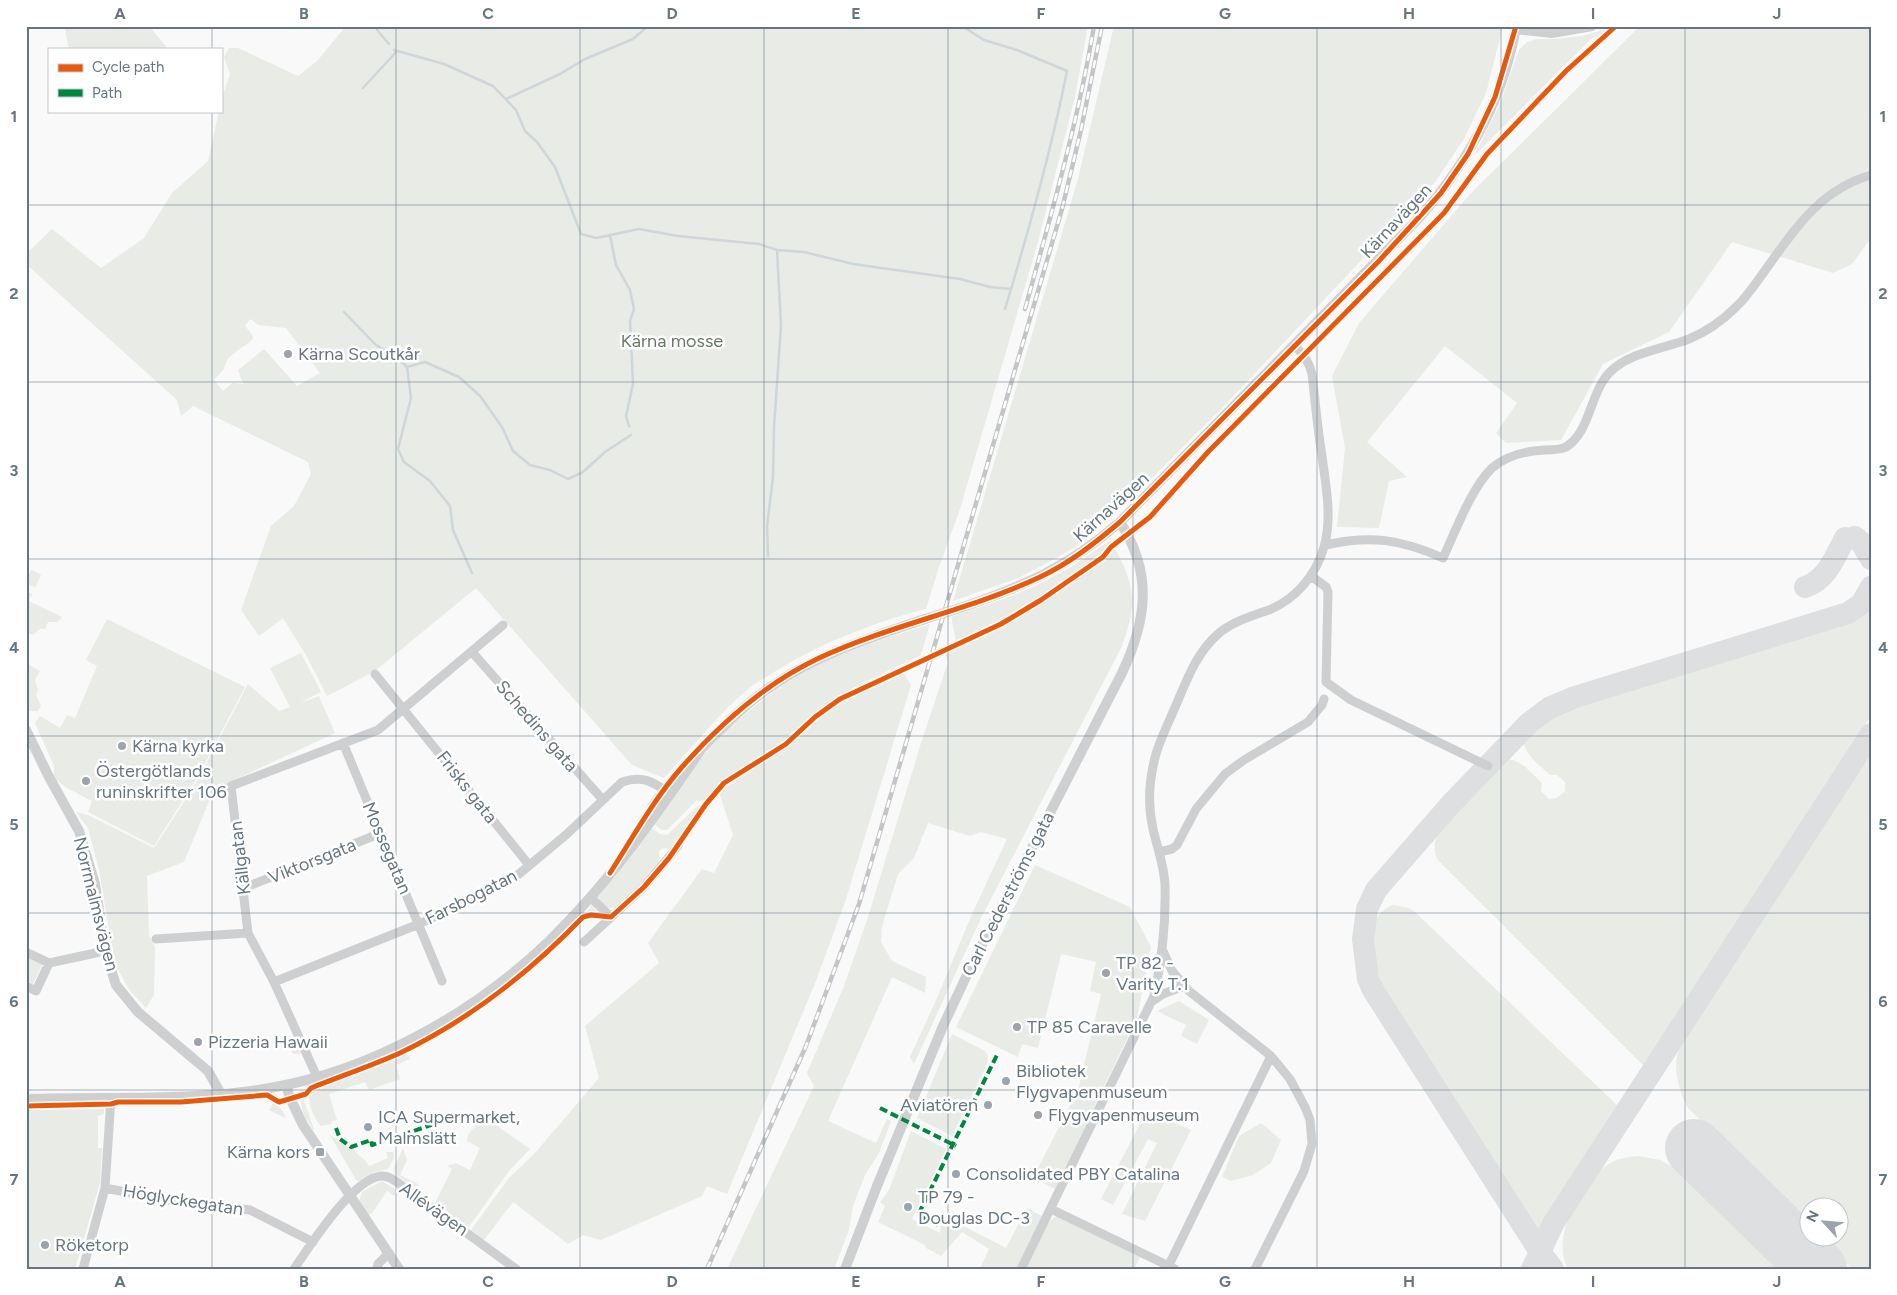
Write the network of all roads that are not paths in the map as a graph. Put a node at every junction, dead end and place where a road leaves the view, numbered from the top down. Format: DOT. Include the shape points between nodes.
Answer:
graph roads {
  1 [pos="1592,26"];
  2 [pos="1516,28"];
  3 [pos="1871,175"];
  4 [pos="1295,346"];
  5 [pos="1120,522"];
  6 [pos="1325,545"];
  7 [pos="1311,576"];
  8 [pos="503,625"];
  9 [pos="472,652"];
  10 [pos="375,674"];
  11 [pos="1324,698"];
  12 [pos="404,708"];
  13 [pos="26,730"];
  14 [pos="343,743"];
  15 [pos="1488,766"];
  16 [pos="668,792"];
  17 [pos="603,800"];
  18 [pos="381,833"];
  19 [pos="678,846"];
  20 [pos="1159,852"];
  21 [pos="529,866"];
  22 [pos="244,888"];
  23 [pos="590,897"];
  24 [pos="611,916"];
  25 [pos="419,924"];
  26 [pos="248,933"];
  27 [pos="156,939"];
  28 [pos="584,942"];
  29 [pos="1162,948"];
  30 [pos="105,951"];
  31 [pos="26,952"];
  32 [pos="49,963"];
  33 [pos="442,981"];
  34 [pos="274,982"];
  35 [pos="26,986"];
  36 [pos="1184,986"];
  37 [pos="1151,1002"];
  38 [pos="1271,1056"];
  39 [pos="317,1077"];
  40 [pos="286,1084"];
  41 [pos="221,1094"];
  42 [pos="111,1098"];
  43 [pos="26,1099"];
  44 [pos="105,1188"];
  45 [pos="349,1195"];
  46 [pos="1051,1208"];
  47 [pos="313,1242"];
  48 [pos="389,1253"];
  49 [pos="1171,1268"];
  50 [pos="83,1269"];
  51 [pos="294,1269"];
  52 [pos="377,1269"];
  53 [pos="399,1269"];
  54 [pos="516,1269"];
  55 [pos="845,1269"];
  56 [pos="1020,1269"];
  57 [pos="1255,1269"];
  1 -- 2 [label="street" via="1552,33"];
  2 -- 4 [label="street, Kärnavägen" via="1495,97 1457,172 1420,217"];
  3 -- 6 [label="street" via="1843,186 1812,208 1750,290 1723,319 1690,338 1626,360 1609,373 1597,390 1583,425 1572,442 1560,449 1522,452 1492,468 1470,502 1443,558 1390,540"];
  4 -- 5 [label="street, Kärnavägen"];
  4 -- 6 [label="street" via="1310,364 1312,374 1326,483"];
  5 -- 16 [label="street, Kärnavägen, bridge" via="1061,566 1021,586 853,643 796,670 742,708 683,767"];
  5 -- 55 [label="street, Carl Cederströms gata" via="1129,535 1142,579 1142,610 1135,644 943,1026"];
  6 -- 7 [label="street"];
  7 -- 15 [label="street" via="1328,592 1326,682 1351,700"];
  7 -- 20 [label="street" via="1285,602 1246,617 1218,634 1198,657 1156,751 1151,770 1150,810"];
  8 -- 9 [label="street, Källgatan"];
  9 -- 12 [label="street, Källgatan"];
  9 -- 17 [label="street, Schedins gata"];
  10 -- 12 [label="street"];
  11 -- 20 [label="street" via="1308,722 1225,774 1196,809 1177,845 1172,850"];
  12 -- 14 [label="street, Källgatan" via="378,730"];
  12 -- 21 [label="street, Frisks gata"];
  13 -- 30 [label="street, Norrmalmsvägen" via="79,831 95,884"];
  14 -- 18 [label="street, Mossegatan"];
  14 -- 22 [label="street, Källgatan" via="231,786"];
  16 -- 17 [label="street, Farsbogatan" via="652,781 633,778 622,782"];
  16 -- 23 [label="street, Kärnavägen"];
  17 -- 21 [label="street, Farsbogatan"];
  18 -- 22 [label="street, Viktorsgata"];
  18 -- 25 [label="street, Mossegatan"];
  19 -- 24 [label="street" via="644,887"];
  20 -- 29 [label="street" via="1165,883"];
  21 -- 25 [label="street, Farsbogatan" via="477,898"];
  22 -- 26 [label="street, Källgatan"];
  23 -- 24 [label="street"];
  23 -- 39 [label="street, Kärnavägen" via="509,976 466,1006 384,1052"];
  24 -- 28 [label="street"];
  25 -- 33 [label="street, Mossegatan"];
  25 -- 34 [label="street, Farsbogatan"];
  26 -- 27 [label="street"];
  26 -- 34 [label="street, Källgatan"];
  29 -- 36 [label="street" via="1172,971"];
  29 -- 37 [label="street"];
  30 -- 32 [label="street"];
  30 -- 41 [label="street, Norrmalmsvägen" via="116,984 138,1012 208,1071"];
  31 -- 32 [label="street"];
  32 -- 35 [label="street" via="36,991"];
  34 -- 39 [label="street, Källgatan"];
  36 -- 37 [label="street"];
  36 -- 38 [label="street"];
  37 -- 46 [label="street"];
  38 -- 49 [label="street"];
  38 -- 57 [label="street" via="1305,1107 1312,1144 1304,1171"];
  39 -- 40 [label="street, Kärnavägen"];
  40 -- 41 [label="street"];
  40 -- 45 [label="street" via="300,1119"];
  41 -- 42 [label="street"];
  42 -- 43 [label="street"];
  42 -- 44 [label="street"];
  44 -- 47 [label="street, Höglyckegatan" via="172,1201 250,1210"];
  44 -- 50 [label="street"];
  45 -- 47 [label="street, Allévägen"];
  45 -- 48 [label="street"];
  45 -- 54 [label="street, Allévägen" via="376,1177 388,1177"];
  46 -- 49 [label="street"];
  46 -- 56 [label="street"];
  47 -- 51 [label="street, Allévägen"];
  48 -- 52 [label="street"];
  48 -- 53 [label="street"];
}
